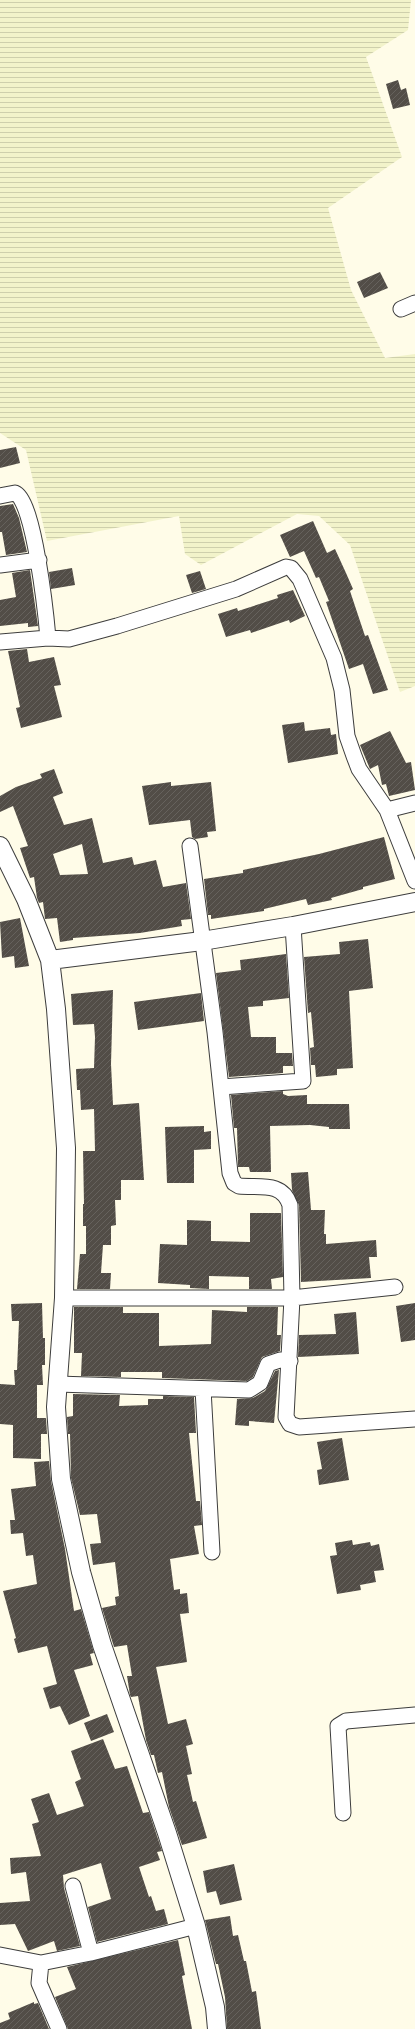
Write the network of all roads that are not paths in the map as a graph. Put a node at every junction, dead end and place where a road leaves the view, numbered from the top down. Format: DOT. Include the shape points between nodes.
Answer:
graph roads {
  1 [pos="415,303"];
  2 [pos="400,309"];
  3 [pos="0,496"];
  4 [pos="39,560"];
  5 [pos="0,565"];
  6 [pos="48,638"];
  7 [pos="0,642"];
  8 [pos="415,803"];
  9 [pos="387,810"];
  10 [pos="0,846"];
  11 [pos="190,846"];
  12 [pos="415,881"];
  13 [pos="415,902"];
  14 [pos="293,926"];
  15 [pos="202,941"];
  16 [pos="50,960"];
  17 [pos="221,1087"];
  18 [pos="395,1287"];
  19 [pos="64,1298"];
  20 [pos="292,1298"];
  21 [pos="290,1361"];
  22 [pos="56,1384"];
  23 [pos="203,1389"];
  24 [pos="415,1419"];
  25 [pos="212,1552"];
  26 [pos="415,1715"];
  27 [pos="343,1813"];
  28 [pos="73,1886"];
  29 [pos="196,1926"];
  30 [pos="91,1953"];
  31 [pos="0,1955"];
  32 [pos="41,1963"];
  33 [pos="59,2029"];
  34 [pos="218,2029"];
  1 -- 2 [label="street"];
  3 -- 4 [label="street" via="15,494 21,498"];
  4 -- 5 [label="street"];
  4 -- 6 [label="street"];
  6 -- 7 [label="street"];
  6 -- 9 [label="street" via="69,639 117,626 236,589 286,567 291,568 300,579 334,658 342,690 347,736 359,769"];
  8 -- 9 [label="street"];
  9 -- 12 [label="street"];
  10 -- 16 [label="street" via="26,900"];
  11 -- 15 [label="street"];
  13 -- 14 [label="street"];
  14 -- 15 [label="street"];
  14 -- 17 [label="street" via="303,1081"];
  15 -- 16 [label="street"];
  15 -- 17 [label="street"];
  16 -- 19 [label="street" via="66,1148"];
  17 -- 20 [label="street" via="230,1173 234,1183 277,1188 284,1192 289,1200"];
  18 -- 20 [label="street"];
  19 -- 20 [label="street"];
  19 -- 22 [label="street"];
  20 -- 21 [label="street"];
  21 -- 23 [label="street" via="280,1360 268,1364 260,1383 249,1390"];
  21 -- 24 [label="street" via="286,1413 288,1420 296,1427"];
  22 -- 23 [label="street"];
  22 -- 29 [label="street" via="61,1479 81,1572 102,1645 167,1833"];
  23 -- 25 [label="street"];
  26 -- 27 [label="street" via="346,1721 338,1726"];
  28 -- 30 [label="street"];
  29 -- 30 [label="street"];
  29 -- 34 [label="street"];
  30 -- 32 [label="street"];
  31 -- 32 [label="street"];
  32 -- 33 [label="street" via="39,1983"];
}
